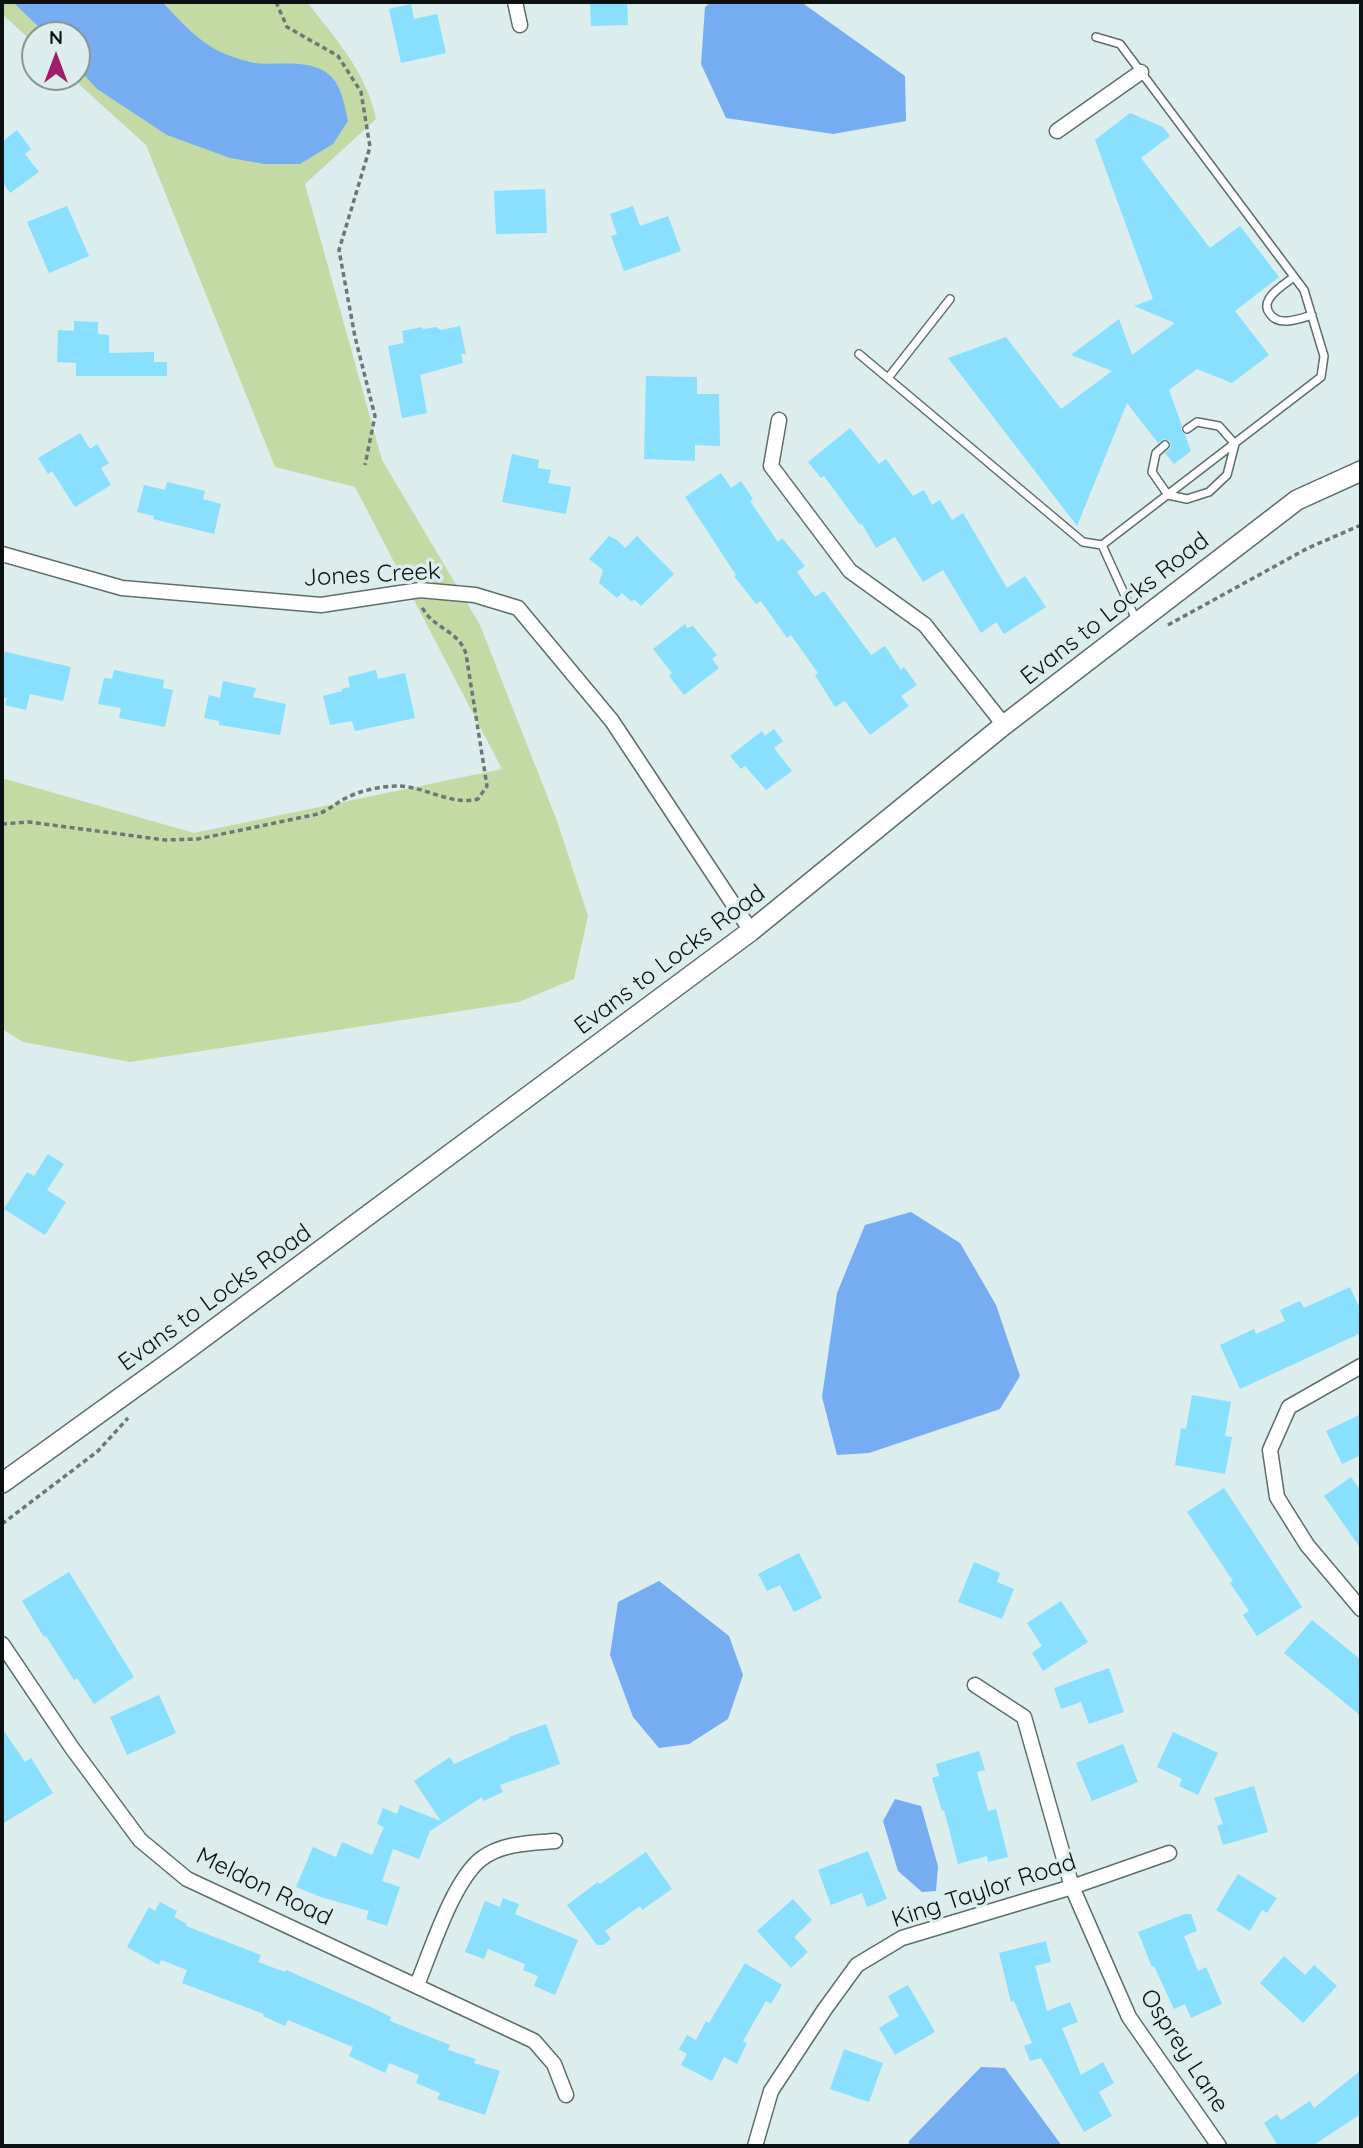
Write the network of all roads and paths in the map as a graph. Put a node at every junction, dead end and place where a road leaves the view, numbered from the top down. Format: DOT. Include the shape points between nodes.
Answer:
graph roads {
  1 [pos="276,2"];
  2 [pos="514,2"];
  3 [pos="520,25"];
  4 [pos="1096,37"];
  5 [pos="1141,72"];
  6 [pos="1057,131"];
  7 [pos="1294,276"];
  8 [pos="950,299"];
  9 [pos="1312,315"];
  10 [pos="859,354"];
  11 [pos="888,378"];
  12 [pos="779,420"];
  13 [pos="1187,429"];
  14 [pos="1235,444"];
  15 [pos="1165,445"];
  16 [pos="365,465"];
  17 [pos="1361,471"];
  18 [pos="1168,495"];
  19 [pos="1102,545"];
  20 [pos="2,554"];
  21 [pos="420,590"];
  22 [pos="1137,622"];
  23 [pos="1004,724"];
  24 [pos="2,824"];
  25 [pos="751,931"];
  26 [pos="1361,1366"];
  27 [pos="2,1483"];
  28 [pos="1361,1609"];
  29 [pos="2,1644"];
  30 [pos="975,1685"];
  31 [pos="555,1841"];
  32 [pos="1169,1853"];
  33 [pos="1072,1887"];
  34 [pos="417,1985"];
  35 [pos="566,2095"];
  36 [pos="755,2146"];
  37 [pos="1219,2146"];
  1 -- 16 [label="path" via="287,27 338,57 361,92 370,148 339,250 375,416"];
  2 -- 3 [label="street"];
  4 -- 5 [label="lane" via="1120,44"];
  5 -- 6 [label="street"];
  5 -- 7 [label="lane"];
  7 -- 9 [label="lane"];
  7 -- 9 [label="lane" via="1271,296 1267,311 1281,321"];
  8 -- 11 [label="lane"];
  9 -- 14 [label="lane" via="1324,356 1321,377"];
  10 -- 11 [label="lane"];
  11 -- 19 [label="lane" via="1083,542"];
  12 -- 23 [label="street" via="771,466 850,571 925,625"];
  13 -- 14 [label="lane" via="1197,422 1219,426"];
  14 -- 18 [label="lane"];
  14 -- 18 [label="lane" via="1227,475 1209,492 1187,499"];
  15 -- 18 [label="lane" via="1156,453 1152,472"];
  17 -- 22 [label="street, Evans to Locks Road" via="1297,500"];
  18 -- 19 [label="lane"];
  19 -- 22 [label="lane"];
  20 -- 21 [label="street, Jones Creek" via="122,588 321,605"];
  21 -- 24 [label="path" via="428,618 457,637 466,654 487,786 478,799 459,801 420,789 383,788 346,798 318,814 198,839 165,840 51,825"];
  21 -- 25 [label="street, Jones Creek" via="475,595 517,608 611,721"];
  22 -- 23 [label="street, Evans to Locks Road"];
  23 -- 25 [label="street, Evans to Locks Road"];
  25 -- 27 [label="street, Evans to Locks Road"];
  26 -- 28 [label="street" via="1289,1407 1270,1450 1277,1497 1307,1545"];
  29 -- 34 [label="street, Meldon Road" via="140,1840 187,1879"];
  30 -- 33 [label="street, Osprey Lane" via="1024,1717"];
  31 -- 34 [label="street" via="515,1844 481,1859 459,1886"];
  32 -- 33 [label="street, King Taylor Road"];
  33 -- 36 [label="street, King Taylor Road" via="902,1938 857,1965 771,2091"];
  33 -- 37 [label="street, Osprey Lane" via="1129,2017"];
  34 -- 35 [label="street, Meldon Road" via="534,2041 554,2064"];
}
